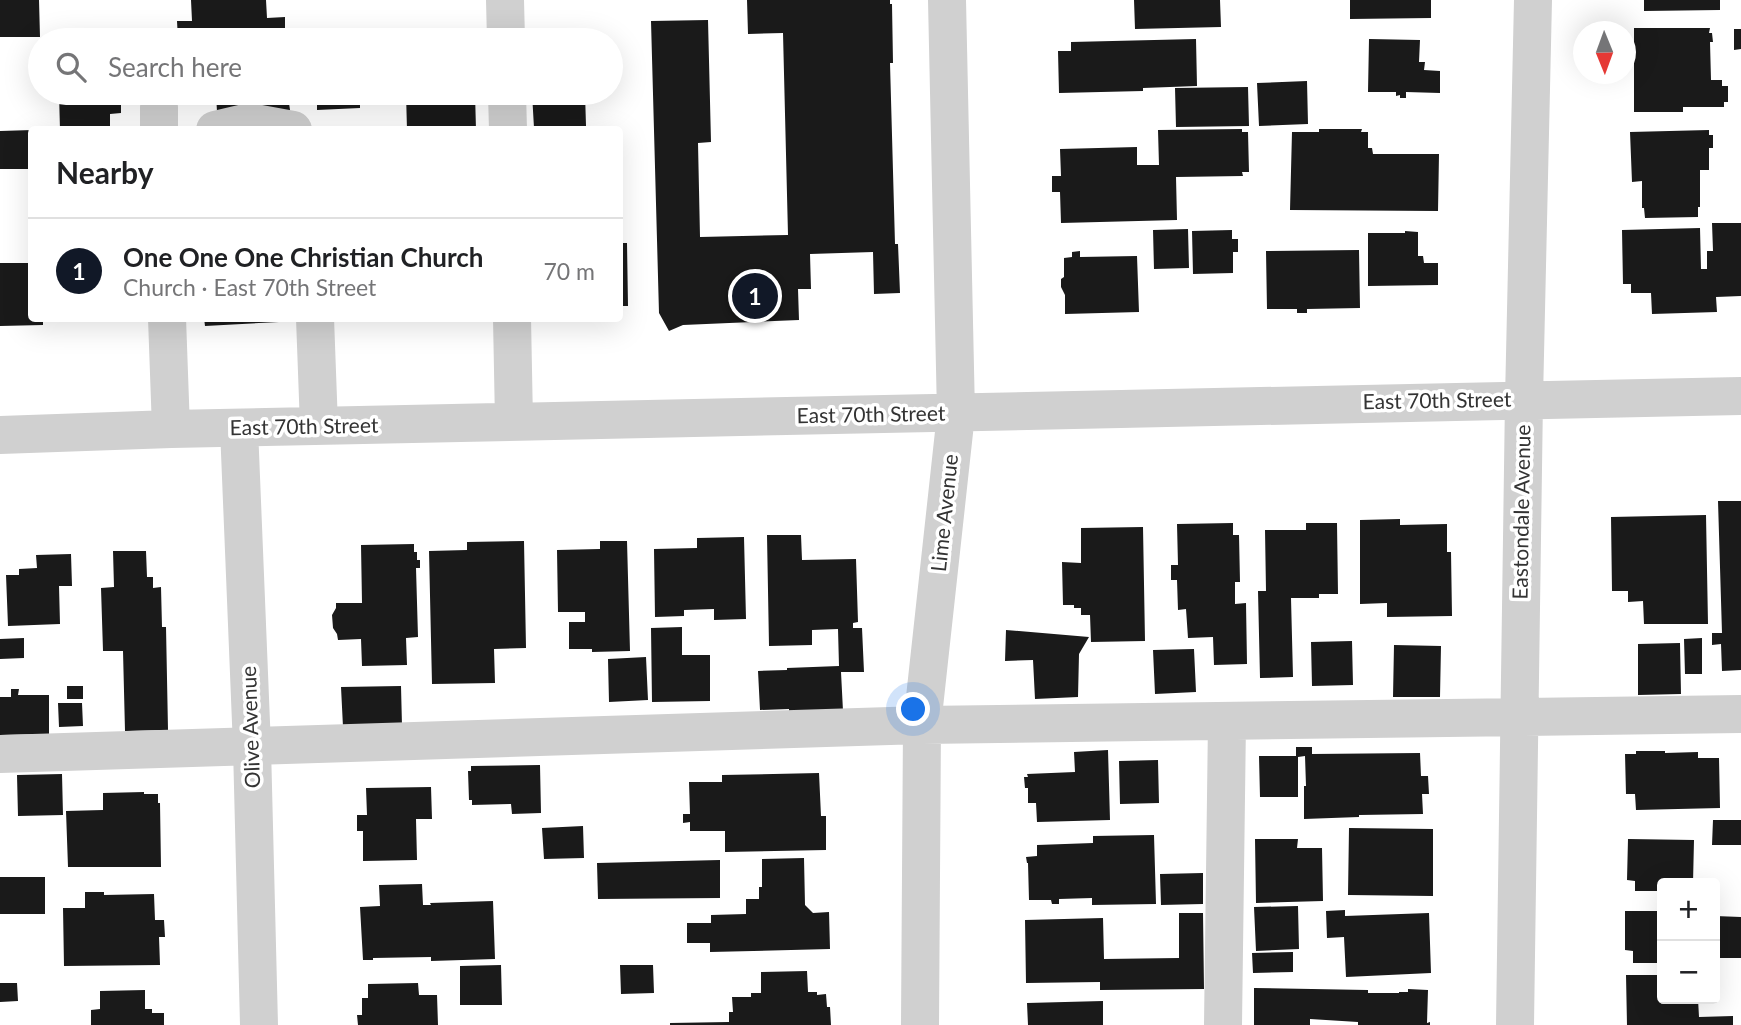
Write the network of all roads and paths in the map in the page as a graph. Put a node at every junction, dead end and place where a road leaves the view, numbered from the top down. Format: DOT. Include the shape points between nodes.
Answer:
graph roads {
  1 [pos="505,0"];
  2 [pos="947,0"];
  3 [pos="1533,0"];
  4 [pos="506,28"];
  5 [pos="507,105"];
  6 [pos="232,126"];
  7 [pos="270,126"];
  8 [pos="508,126"];
  9 [pos="168,322"];
  10 [pos="192,322"];
  11 [pos="315,322"];
  12 [pos="512,322"];
  13 [pos="1741,396"];
  14 [pos="1524,399"];
  15 [pos="956,414"];
  16 [pos="514,422"];
  17 [pos="319,426"];
  18 [pos="239,428"];
  19 [pos="183,429"];
  20 [pos="0,435"];
  21 [pos="1741,714"];
  22 [pos="1519,718"];
  23 [pos="1227,722"];
  24 [pos="922,725"];
  25 [pos="252,747"];
  26 [pos="0,754"];
  27 [pos="259,1025"];
  28 [pos="920,1025"];
  29 [pos="1223,1025"];
  30 [pos="1515,1025"];
  1 -- 4 [label="street"];
  2 -- 15 [label="street, Lime Avenue"];
  3 -- 14 [label="street, Eastondale Avenue"];
  5 -- 8 [label="street"];
  6 -- 7 [label="street" via="248,122"];
  9 -- 19 [label="street"];
  10 -- 19 [label="street"];
  11 -- 17 [label="street"];
  12 -- 16 [label="street"];
  13 -- 14 [label="street, East 70th Street"];
  14 -- 15 [label="street, East 70th Street"];
  14 -- 22 [label="street, Eastondale Avenue"];
  15 -- 16 [label="street, East 70th Street"];
  15 -- 24 [label="street, Lime Avenue"];
  16 -- 17 [label="street, East 70th Street"];
  17 -- 18 [label="street, East 70th Street"];
  18 -- 19 [label="street, East 70th Street"];
  18 -- 25 [label="street, Olive Avenue"];
  19 -- 20 [label="street, East 70th Street"];
  21 -- 22 [label="street"];
  22 -- 23 [label="street"];
  22 -- 30 [label="street, Eastondale Avenue"];
  23 -- 24 [label="street"];
  23 -- 29 [label="street"];
  24 -- 25 [label="street"];
  24 -- 28 [label="street, Lime Avenue"];
  25 -- 26 [label="street"];
  25 -- 27 [label="street, Olive Avenue"];
}
